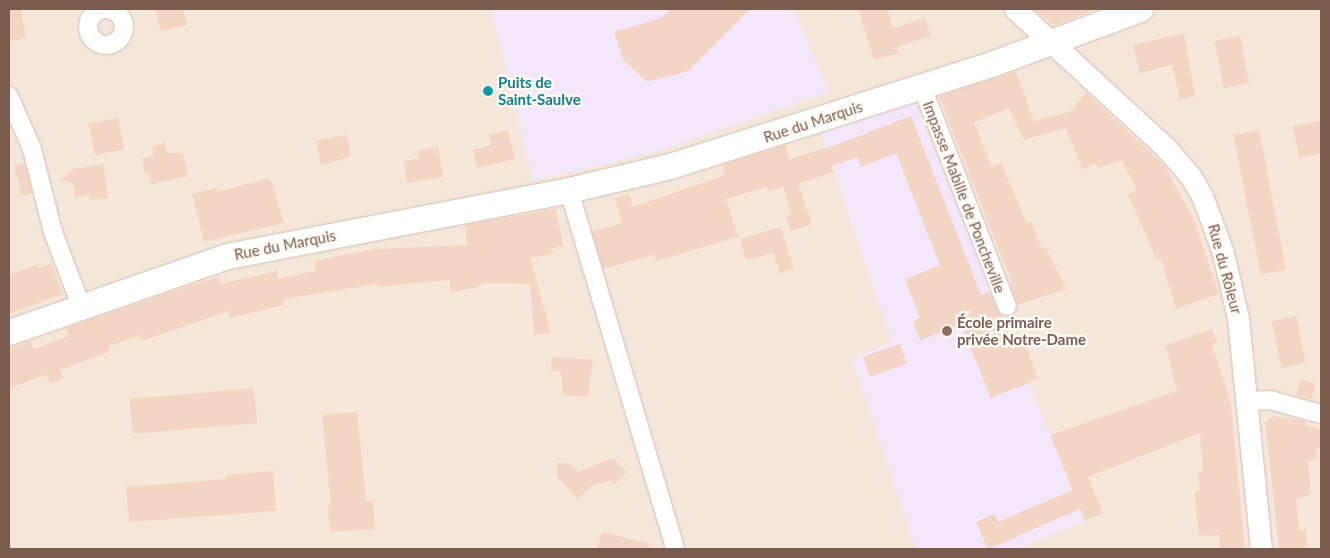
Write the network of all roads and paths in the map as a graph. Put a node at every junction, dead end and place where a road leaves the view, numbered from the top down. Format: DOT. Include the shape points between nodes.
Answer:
graph roads {
  1 [pos="1015,9"];
  2 [pos="1140,9"];
  3 [pos="1052,42"];
  4 [pos="922,87"];
  5 [pos="9,96"];
  6 [pos="569,190"];
  7 [pos="81,306"];
  8 [pos="1007,306"];
  9 [pos="9,332"];
  10 [pos="1246,401"];
  11 [pos="1321,414"];
  12 [pos="675,549"];
  13 [pos="1261,549"];
  1 -- 3 [label="street, Rue du Rôleur"];
  2 -- 3 [label="main road, Rue du Marquis"];
  3 -- 4 [label="main road, Rue du Marquis"];
  3 -- 10 [label="street, Rue du Rôleur" via="1166,148 1197,188 1219,238 1232,286"];
  4 -- 6 [label="main road, Rue du Marquis" via="752,142"];
  4 -- 8 [label="street, Impasse Mabille de Poncheville"];
  5 -- 7 [label="street" via="32,149 53,232"];
  6 -- 7 [label="main road, Rue du Marquis" via="227,256"];
  6 -- 12 [label="street"];
  7 -- 9 [label="main road, Rue du Marquis"];
  10 -- 11 [label="street" via="1270,400"];
  10 -- 13 [label="street, Rue du Rôleur"];
}
